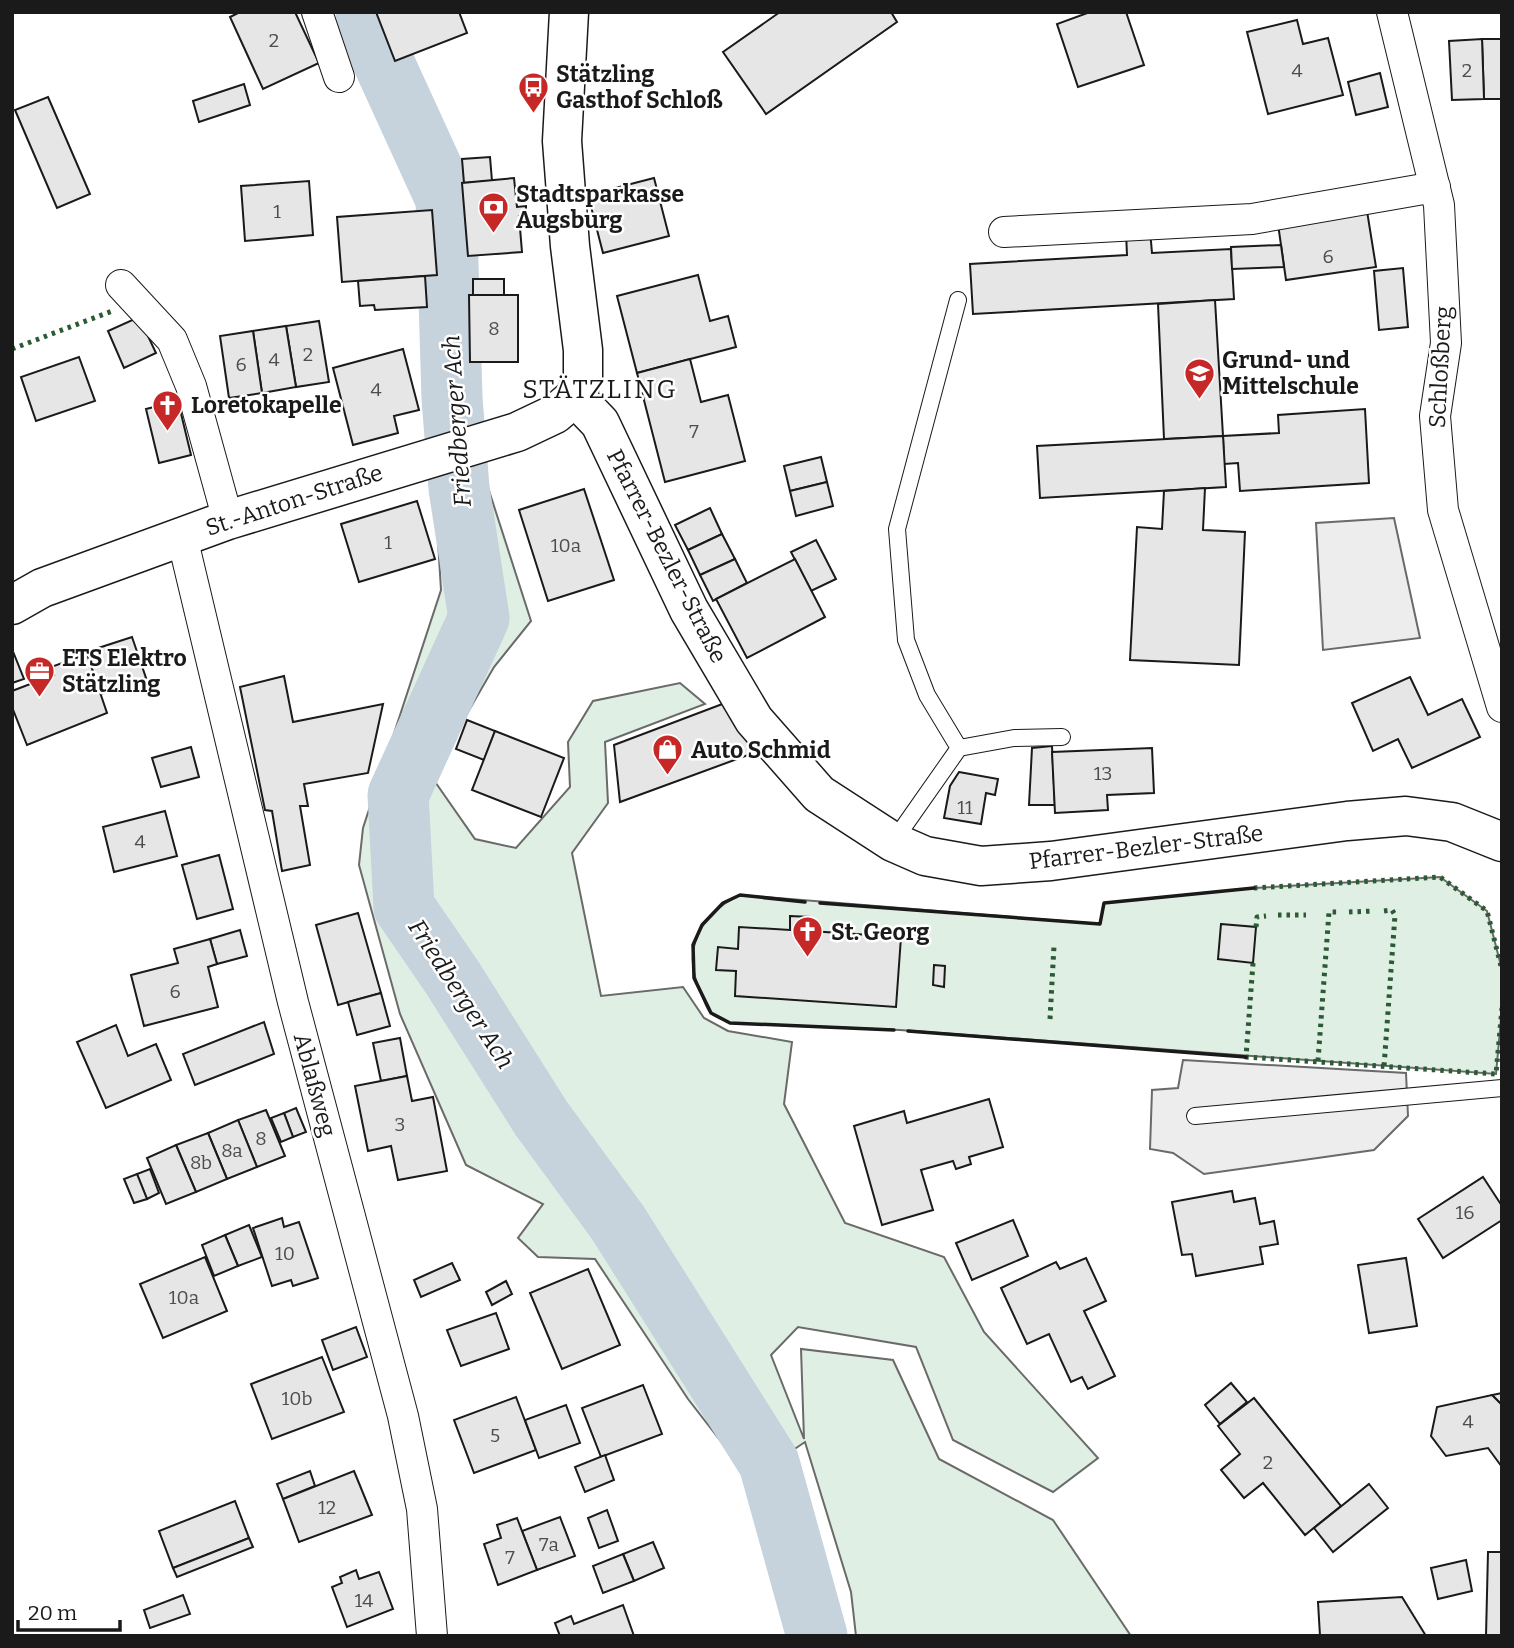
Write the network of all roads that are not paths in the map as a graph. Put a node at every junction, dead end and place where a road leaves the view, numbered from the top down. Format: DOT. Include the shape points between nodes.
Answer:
graph roads {
  1 [pos="317,12"];
  2 [pos="569,12"];
  3 [pos="1391,12"];
  4 [pos="339,77"];
  5 [pos="1436,187"];
  6 [pos="1004,232"];
  7 [pos="121,285"];
  8 [pos="958,300"];
  9 [pos="575,397"];
  10 [pos="228,520"];
  11 [pos="182,537"];
  12 [pos="12,605"];
  13 [pos="1502,707"];
  14 [pos="1062,737"];
  15 [pos="959,748"];
  16 [pos="1501,839"];
  17 [pos="893,842"];
  18 [pos="1502,1088"];
  19 [pos="1195,1116"];
  20 [pos="432,1636"];
  1 -- 4 [label="street"];
  2 -- 9 [label="street" via="562,141 583,350 583,377"];
  3 -- 5 [label="street, Schloßberg"];
  5 -- 6 [label="street" via="1252,219"];
  5 -- 13 [label="street, Schloßberg" via="1446,343 1435,416 1443,510"];
  7 -- 10 [label="street" via="172,340 191,386"];
  8 -- 15 [label="lane" via="897,528 906,640 927,695"];
  9 -- 10 [label="street, St.-Anton-Straße" via="555,414 517,432"];
  9 -- 17 [label="street, Pfarrer-Bezler-Straße" via="600,423 689,610 754,720 819,794"];
  10 -- 11 [label="street, St.-Anton-Straße"];
  11 -- 12 [label="street, St.-Anton-Straße" via="42,587"];
  11 -- 20 [label="street, Ablaßweg" via="293,1002 402,1416 422,1509"];
  14 -- 15 [label="lane" via="1014,738"];
  15 -- 17 [label="lane"];
  16 -- 17 [label="street, Pfarrer-Bezler-Straße" via="1452,822 1406,816 981,866 925,856"];
  18 -- 19 [label="lane"];
}
